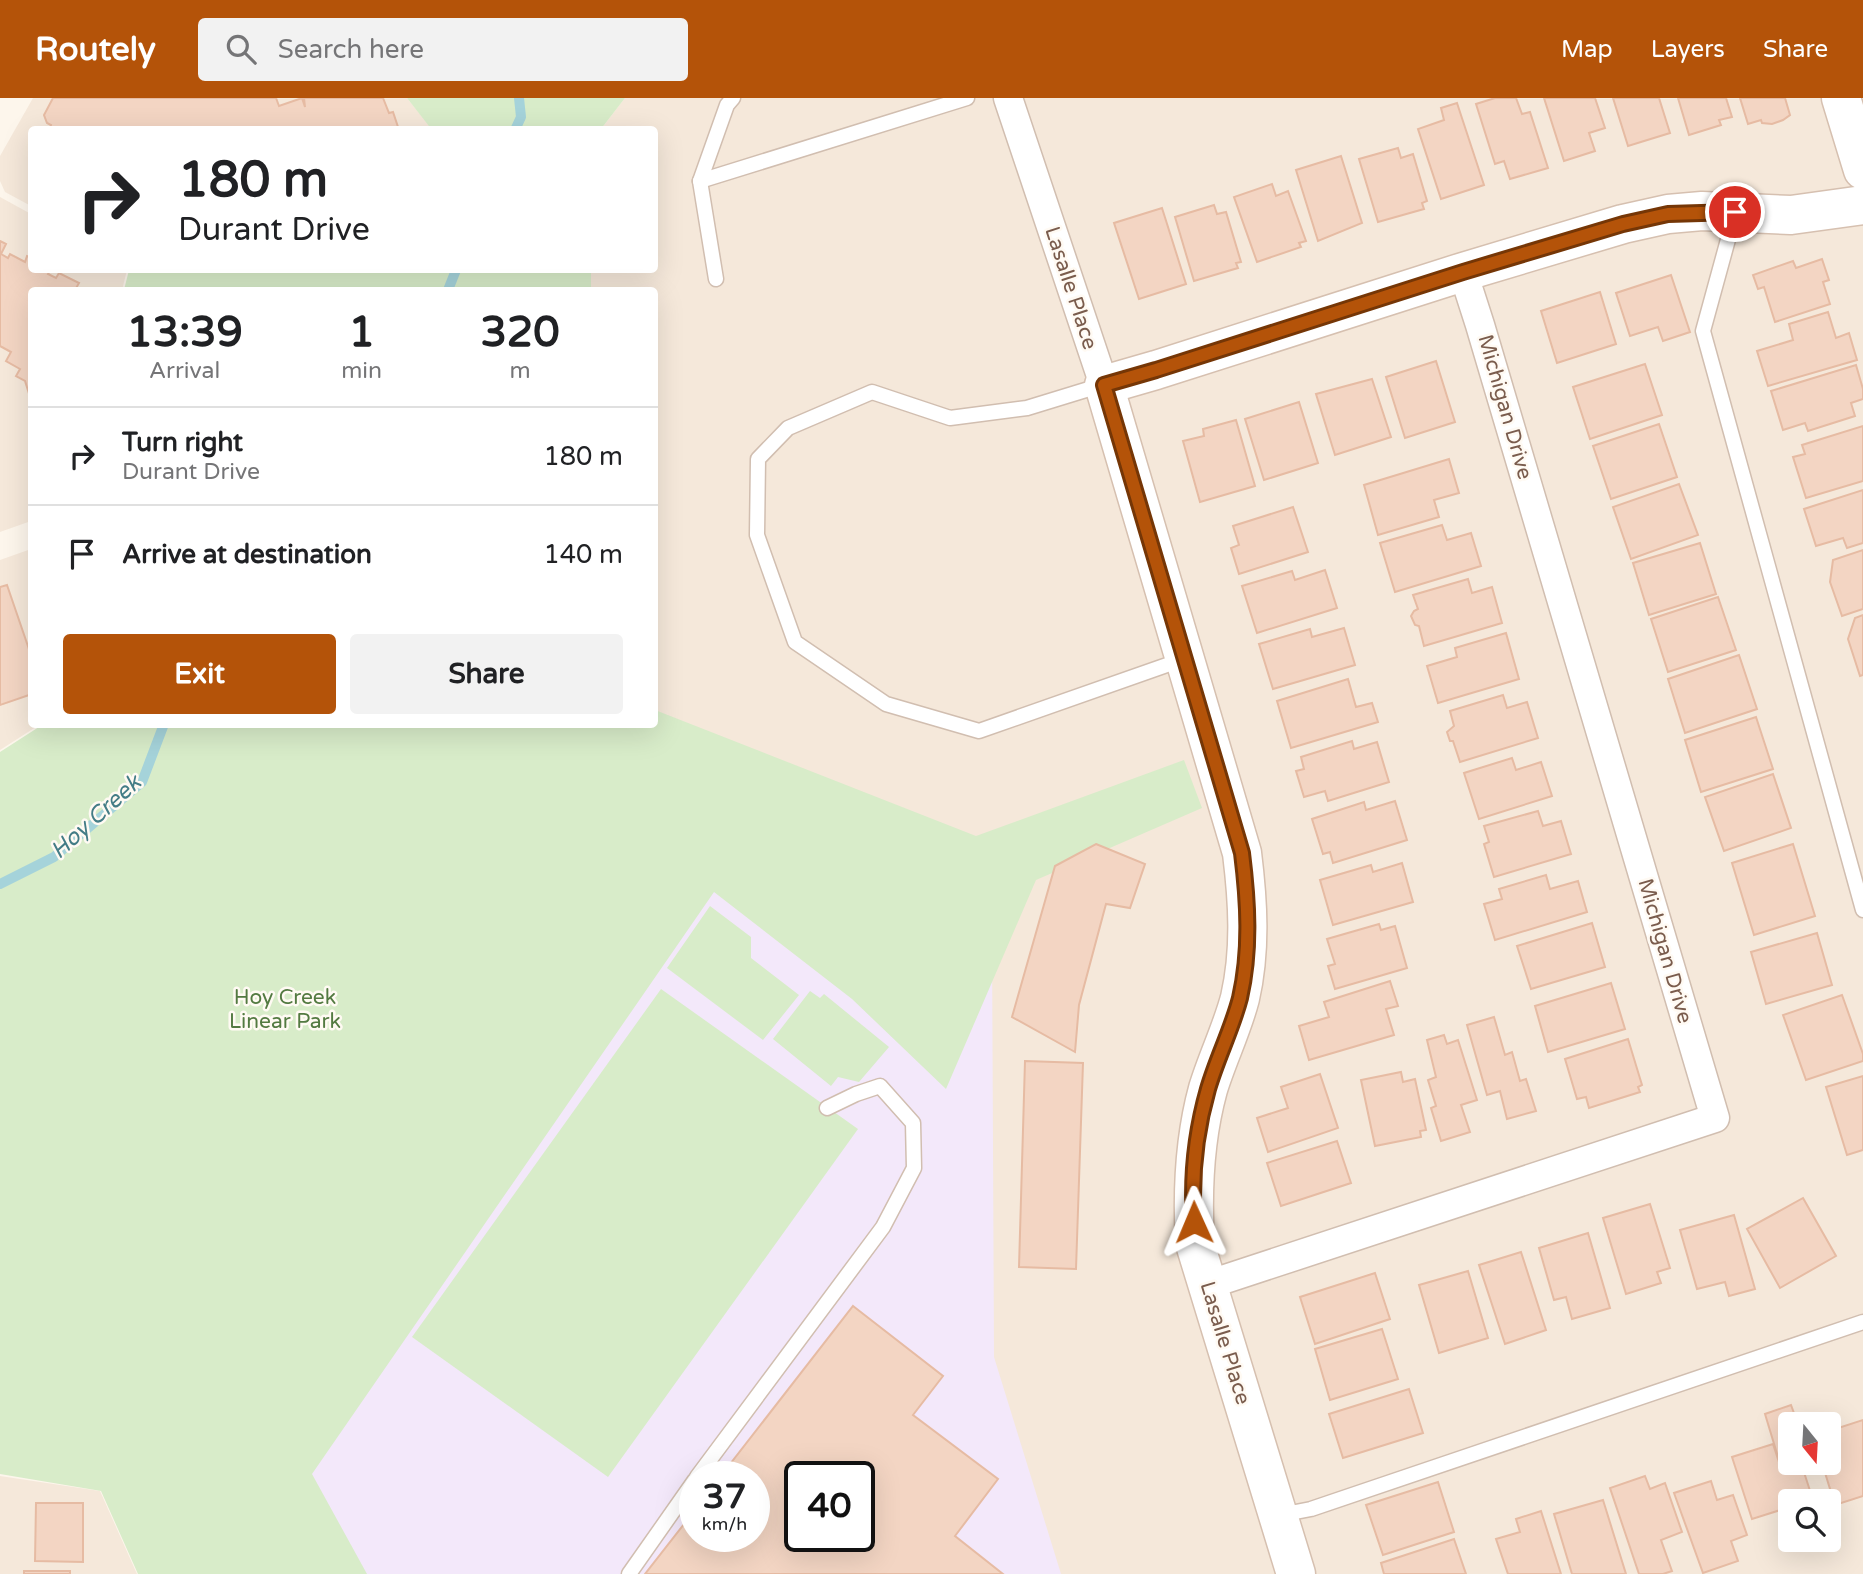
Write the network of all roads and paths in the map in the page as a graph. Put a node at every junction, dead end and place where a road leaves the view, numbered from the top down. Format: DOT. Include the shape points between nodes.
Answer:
graph roads {
  1 [pos="733,98"];
  2 [pos="967,98"];
  3 [pos="1008,98"];
  4 [pos="1841,98"];
  5 [pos="1863,170"];
  6 [pos="700,181"];
  7 [pos="1863,205"];
  8 [pos="1735,212"];
  9 [pos="1463,272"];
  10 [pos="716,279"];
  11 [pos="1104,385"];
  12 [pos="1186,658"];
  13 [pos="1863,910"];
  14 [pos="827,1108"];
  15 [pos="1207,1285"];
  16 [pos="1863,1322"];
  17 [pos="709,1461"];
  18 [pos="679,1502"];
  19 [pos="1279,1515"];
  20 [pos="629,1574"];
  21 [pos="1296,1574"];
  1 -- 6 [label="lane"];
  2 -- 6 [label="lane"];
  3 -- 11 [label="street, Lasalle Place"];
  4 -- 5 [label="street"];
  6 -- 10 [label="lane"];
  7 -- 8 [label="street" via="1791,215"];
  8 -- 9 [label="street" via="1668,214"];
  8 -- 13 [label="lane" via="1703,331"];
  9 -- 11 [label="street"];
  9 -- 15 [label="street, Michigan Drive" via="1715,1118"];
  11 -- 12 [label="street, Lasalle Place"];
  11 -- 12 [label="lane" via="1027,408 950,418 872,392 788,428 758,459 757,536 795,642 886,704 979,731"];
  12 -- 15 [label="street, Lasalle Place" via="1242,853 1247,899 1247,952 1240,998 1208,1091 1196,1153 1195,1244"];
  14 -- 17 [label="lane" via="880,1086 913,1123 914,1168 883,1227"];
  15 -- 19 [label="street, Lasalle Place"];
  16 -- 19 [label="lane"];
  18 -- 20 [label="lane"];
  19 -- 21 [label="street, Lasalle Place"];
}
